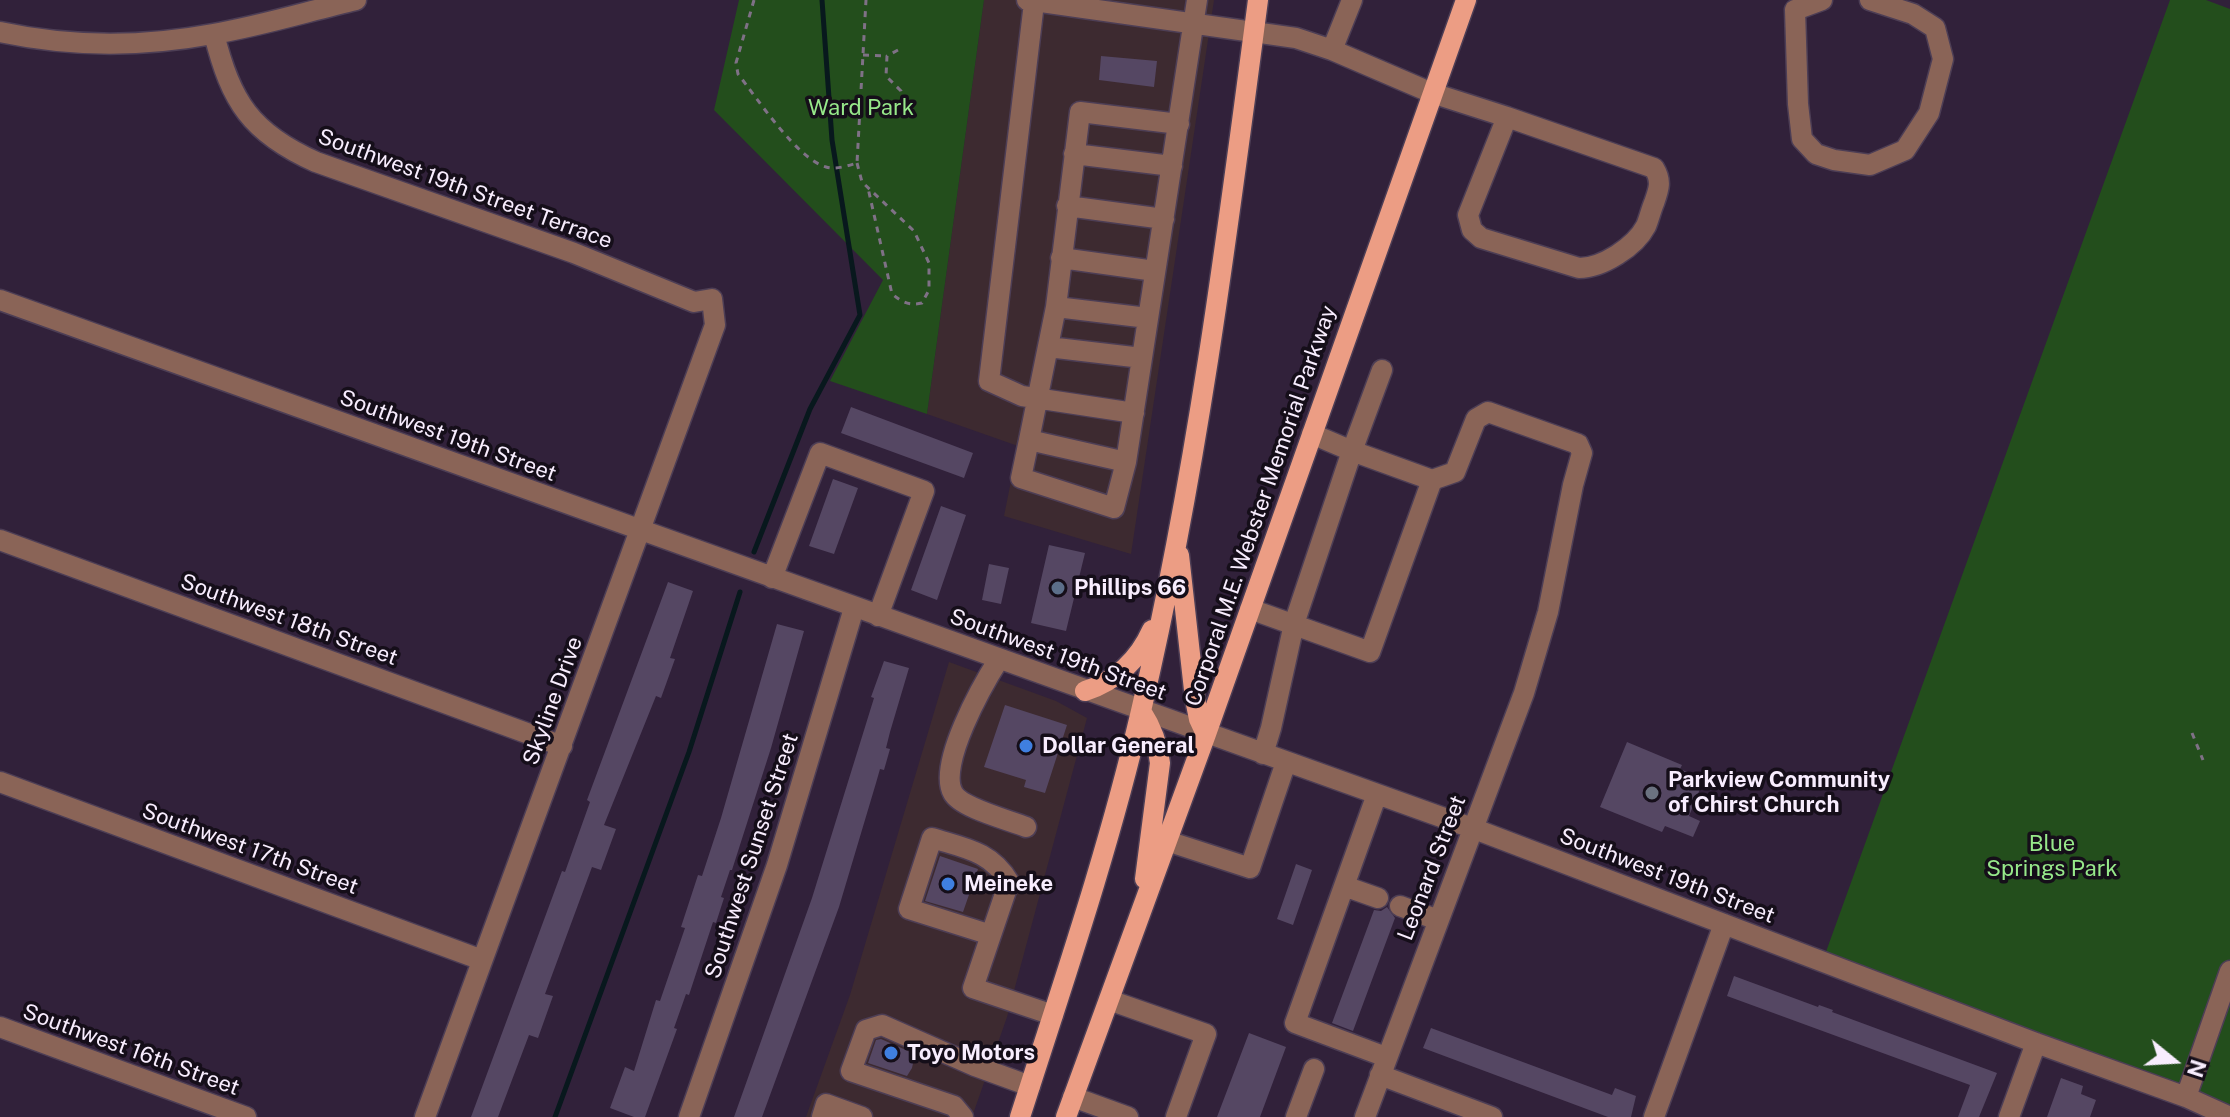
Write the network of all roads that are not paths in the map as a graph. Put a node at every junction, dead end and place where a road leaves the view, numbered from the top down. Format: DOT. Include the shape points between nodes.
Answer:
graph roads {
  1 [pos="356,0"];
  2 [pos="1197,0"];
  3 [pos="1258,0"];
  4 [pos="1352,0"];
  5 [pos="1466,0"];
  6 [pos="1822,0"];
  7 [pos="1870,0"];
  8 [pos="1030,1"];
  9 [pos="1787,5"];
  10 [pos="1194,23"];
  11 [pos="1254,31"];
  12 [pos="0,32"];
  13 [pos="214,34"];
  14 [pos="1332,50"];
  15 [pos="1432,93"];
  16 [pos="1507,117"];
  17 [pos="1179,124"];
  18 [pos="1074,154"];
  19 [pos="1172,166"];
  20 [pos="1067,206"];
  21 [pos="1164,219"];
  22 [pos="1061,258"];
  23 [pos="1155,271"];
  24 [pos="712,299"];
  25 [pos="0,300"];
  26 [pos="1056,307"];
  27 [pos="1148,318"];
  28 [pos="1048,347"];
  29 [pos="1142,358"];
  30 [pos="1382,370"];
  31 [pos="1037,399"];
  32 [pos="1134,413"];
  33 [pos="1312,434"];
  34 [pos="1029,440"];
  35 [pos="1352,451"];
  36 [pos="1126,462"];
  37 [pos="1432,480"];
  38 [pos="640,531"];
  39 [pos="1177,535"];
  40 [pos="0,540"];
  41 [pos="772,578"];
  42 [pos="1163,604"];
  43 [pos="854,608"];
  44 [pos="1250,609"];
  45 [pos="878,616"];
  46 [pos="1294,624"];
  47 [pos="999,659"];
  48 [pos="1085,691"];
  49 [pos="1141,711"];
  50 [pos="1206,734"];
  51 [pos="562,746"];
  52 [pos="1263,754"];
  53 [pos="1286,762"];
  54 [pos="0,782"];
  55 [pos="1377,794"];
  56 [pos="1026,827"];
  57 [pos="1472,828"];
  58 [pos="1167,841"];
  59 [pos="1344,886"];
  60 [pos="1378,898"];
  61 [pos="1400,906"];
  62 [pos="1141,911"];
  63 [pos="1438,920"];
  64 [pos="1724,924"];
  65 [pos="991,935"];
  66 [pos="482,960"];
  67 [pos="2230,971"];
  68 [pos="1109,1000"];
  69 [pos="1053,1015"];
  70 [pos="0,1027"];
  71 [pos="2036,1043"];
  72 [pos="1383,1066"];
  73 [pos="1314,1069"];
  74 [pos="1030,1086"];
  75 [pos="1073,1097"];
  76 [pos="2186,1097"];
  77 [pos="246,1117"];
  78 [pos="425,1117"];
  79 [pos="689,1117"];
  80 [pos="822,1117"];
  81 [pos="862,1117"];
  82 [pos="963,1117"];
  83 [pos="1020,1117"];
  84 [pos="1066,1117"];
  85 [pos="1128,1117"];
  86 [pos="1176,1117"];
  87 [pos="1296,1117"];
  88 [pos="1365,1117"];
  89 [pos="1492,1117"];
  90 [pos="1654,1117"];
  91 [pos="2009,1117"];
  92 [pos="2230,1117"];
  1 -- 13 [label="street"];
  2 -- 10 [label="street"];
  3 -- 11 [label="main road"];
  4 -- 14 [label="street"];
  5 -- 15 [label="main road, Corporal M.E. Webster Memorial Parkway"];
  6 -- 9 [label="street"];
  7 -- 9 [label="street" via="1913,14 1935,28 1943,59 1929,113 1905,150 1870,165 1816,154 1802,139"];
  8 -- 10 [label="street"];
  8 -- 31 [label="street" via="989,381"];
  10 -- 11 [label="street"];
  10 -- 17 [label="street"];
  11 -- 14 [label="street"];
  11 -- 39 [label="main road"];
  12 -- 13 [label="street" via="95,44"];
  13 -- 24 [label="street, Southwest 19th Street Terrace" via="233,94 250,118 290,150 694,302"];
  14 -- 15 [label="street"];
  15 -- 16 [label="street"];
  15 -- 33 [label="main road, Corporal M.E. Webster Memorial Parkway"];
  16 -- 16 [label="street" via="1468,215 1472,230 1481,238 1579,268 1616,255 1638,237 1660,186 1654,168"];
  17 -- 18 [label="street" via="1080,112"];
  17 -- 19 [label="street"];
  18 -- 19 [label="street"];
  18 -- 20 [label="street"];
  19 -- 21 [label="street"];
  20 -- 21 [label="street"];
  20 -- 22 [label="street"];
  21 -- 23 [label="street"];
  22 -- 23 [label="street"];
  22 -- 26 [label="street"];
  23 -- 27 [label="street"];
  24 -- 38 [label="street, Skyline Drive" via="715,325"];
  25 -- 38 [label="street, Southwest 19th Street"];
  26 -- 27 [label="street"];
  26 -- 28 [label="street"];
  27 -- 29 [label="street"];
  28 -- 29 [label="street"];
  28 -- 31 [label="street"];
  29 -- 32 [label="street"];
  30 -- 35 [label="street"];
  31 -- 32 [label="street"];
  31 -- 34 [label="street"];
  32 -- 36 [label="street"];
  33 -- 35 [label="street"];
  33 -- 44 [label="main road, Corporal M.E. Webster Memorial Parkway"];
  34 -- 36 [label="street"];
  34 -- 36 [label="street" via="1021,478 1114,508"];
  35 -- 37 [label="street"];
  35 -- 46 [label="street"];
  37 -- 46 [label="street" via="1370,652"];
  37 -- 57 [label="street, Leonard Street" via="1455,472 1476,419 1488,412 1578,444 1582,453 1548,612 1524,693"];
  38 -- 41 [label="street, Southwest 19th Street"];
  38 -- 51 [label="street, Skyline Drive"];
  39 -- 42 [label="main road"];
  39 -- 50 [label="main road" via="1189,654"];
  40 -- 51 [label="street, Southwest 18th Street"];
  41 -- 43 [label="street, Southwest 19th Street"];
  41 -- 45 [label="street" via="820,453 924,491"];
  42 -- 48 [label="main road" via="1144,647 1126,668"];
  42 -- 49 [label="main road"];
  43 -- 45 [label="street, Southwest 19th Street"];
  43 -- 79 [label="street, Southwest Sunset Street" via="777,865"];
  44 -- 46 [label="street"];
  44 -- 50 [label="main road, Corporal M.E. Webster Memorial Parkway"];
  45 -- 47 [label="street, Southwest 19th Street"];
  46 -- 52 [label="street"];
  47 -- 48 [label="street, Southwest 19th Street"];
  47 -- 56 [label="street" via="963,727 950,784 964,804"];
  48 -- 49 [label="street, Southwest 19th Street"];
  49 -- 50 [label="street, Southwest 19th Street"];
  49 -- 62 [label="main road" via="1159,747 1160,763"];
  49 -- 69 [label="main road" via="1098,877"];
  50 -- 52 [label="street, Southwest 19th Street"];
  50 -- 58 [label="main road, Corporal M.E. Webster Memorial Parkway"];
  51 -- 66 [label="street, Skyline Drive"];
  52 -- 53 [label="street, Southwest 19th Street"];
  53 -- 55 [label="street, Southwest 19th Street"];
  53 -- 58 [label="street" via="1250,868"];
  54 -- 66 [label="street, Southwest 17th Street"];
  55 -- 57 [label="street, Southwest 19th Street"];
  55 -- 59 [label="street"];
  57 -- 63 [label="street, Leonard Street"];
  57 -- 64 [label="street, Southwest 19th Street"];
  58 -- 62 [label="main road, Corporal M.E. Webster Memorial Parkway"];
  59 -- 60 [label="street"];
  59 -- 72 [label="street" via="1295,1023"];
  61 -- 63 [label="street"];
  62 -- 68 [label="main road, Corporal M.E. Webster Memorial Parkway"];
  63 -- 72 [label="street, Leonard Street"];
  64 -- 71 [label="street, Southwest 19th Street"];
  64 -- 90 [label="street"];
  65 -- 65 [label="street" via="1009,882 1000,866 982,854 932,838 909,909"];
  65 -- 69 [label="street" via="973,988"];
  66 -- 78 [label="street, Skyline Drive"];
  67 -- 76 [label="street"];
  68 -- 75 [label="main road, Corporal M.E. Webster Memorial Parkway"];
  68 -- 86 [label="street" via="1206,1034"];
  69 -- 74 [label="main road"];
  70 -- 77 [label="street, Southwest 16th Street"];
  71 -- 76 [label="street, Southwest 19th Street"];
  71 -- 91 [label="street"];
  72 -- 88 [label="street, Leonard Street"];
  72 -- 89 [label="street"];
  73 -- 87 [label="street"];
  74 -- 82 [label="street" via="882,1025 866,1030 851,1071 954,1106"];
  74 -- 83 [label="main road"];
  75 -- 84 [label="main road, Corporal M.E. Webster Memorial Parkway"];
  75 -- 85 [label="street"];
  76 -- 92 [label="street, Southwest 19th Street"];
  80 -- 81 [label="street" via="826,1104"];
}
